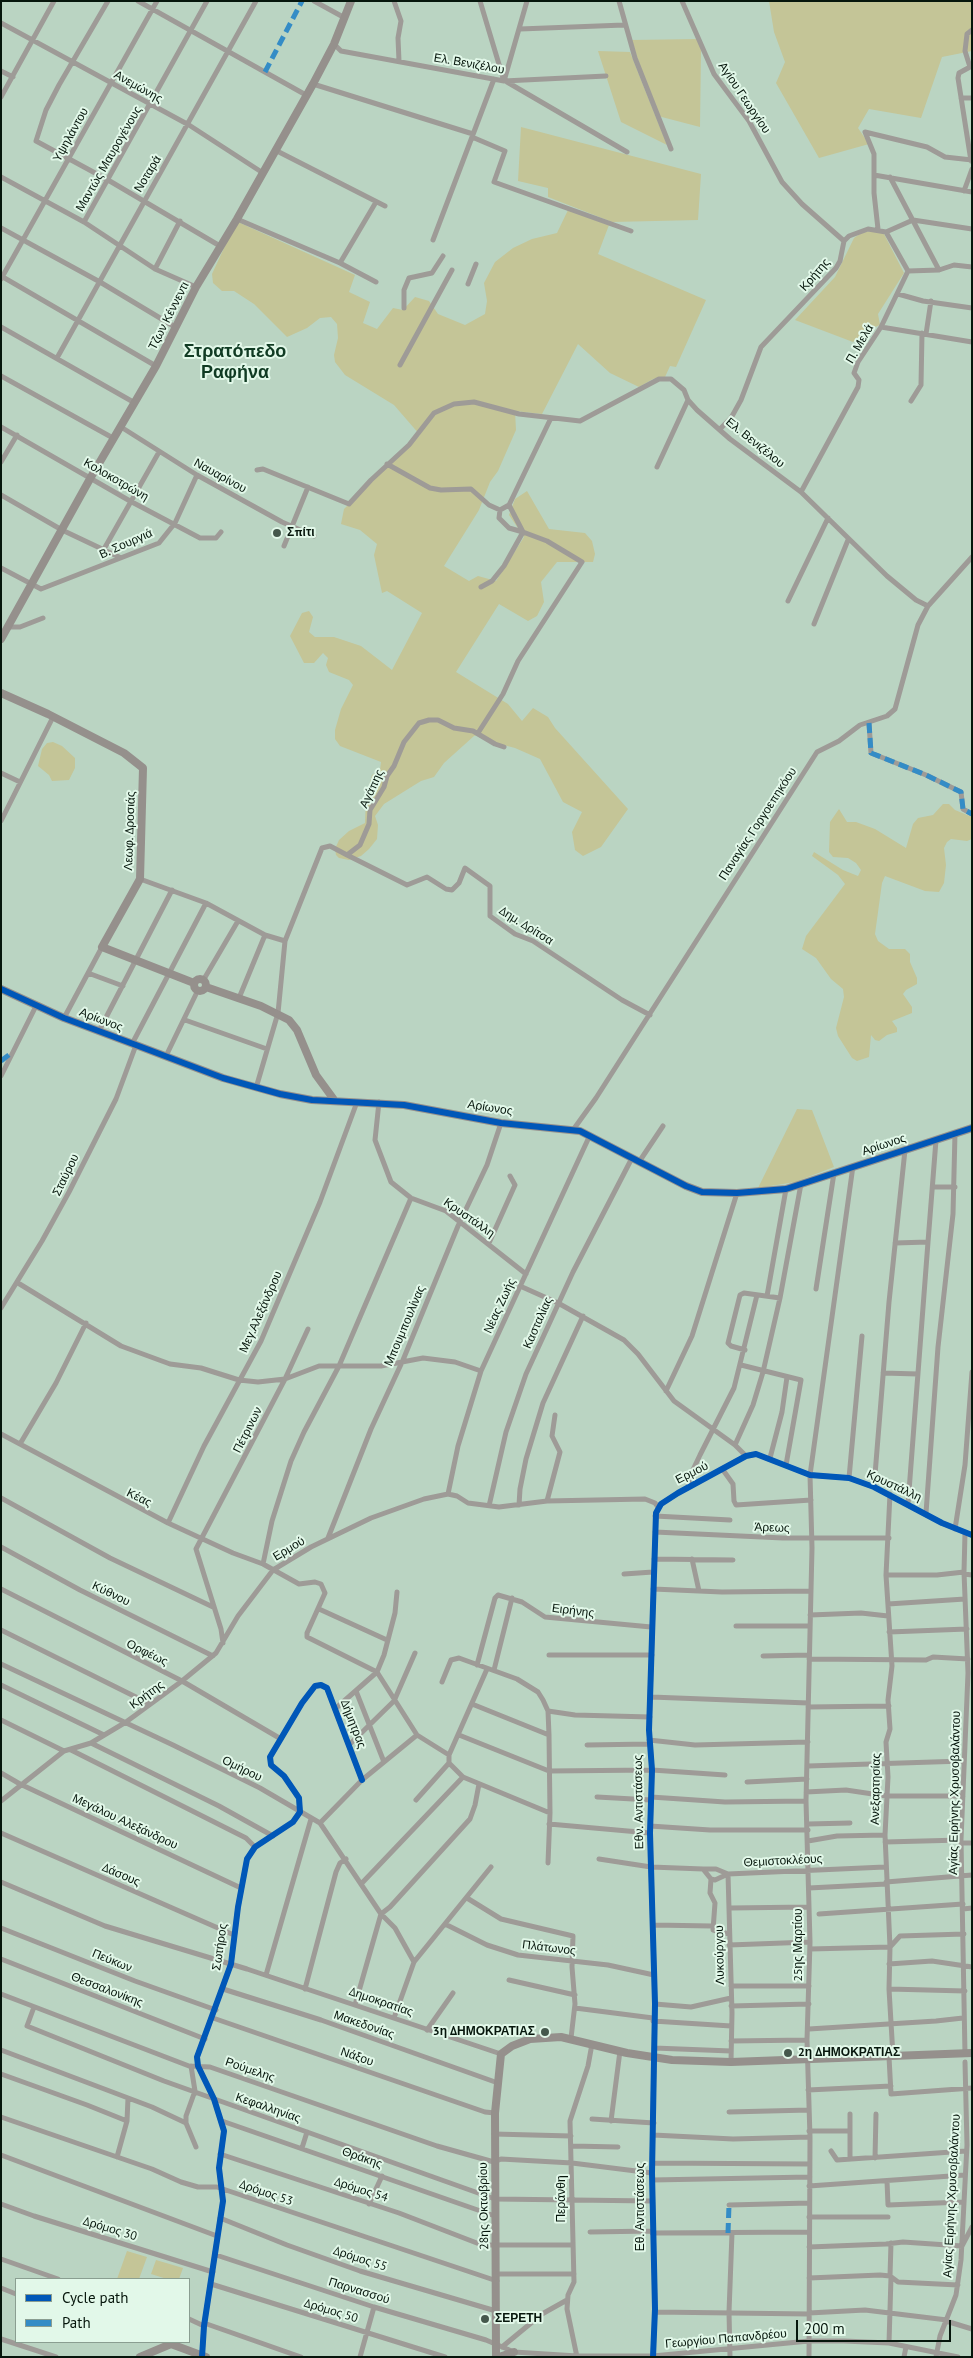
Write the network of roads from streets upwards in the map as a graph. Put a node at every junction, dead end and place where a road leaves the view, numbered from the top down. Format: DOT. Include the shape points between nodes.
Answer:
graph roads {
  1 [pos="108,1"];
  2 [pos="138,1"];
  3 [pos="157,1"];
  4 [pos="207,1"];
  5 [pos="256,1"];
  6 [pos="314,1"];
  7 [pos="351,1"];
  8 [pos="394,1"];
  9 [pos="480,1"];
  10 [pos="527,1"];
  11 [pos="618,1"];
  12 [pos="682,1"];
  13 [pos="53,2"];
  14 [pos="152,10"];
  15 [pos="344,18"];
  16 [pos="1,23"];
  17 [pos="624,25"];
  18 [pos="520,29"];
  19 [pos="192,30"];
  20 [pos="972,30"];
  21 [pos="32,40"];
  22 [pos="334,44"];
  23 [pos="228,52"];
  24 [pos="399,61"];
  25 [pos="73,62"];
  26 [pos="1,71"];
  27 [pos="606,76"];
  28 [pos="13,77"];
  29 [pos="494,79"];
  30 [pos="504,81"];
  31 [pos="111,84"];
  32 [pos="313,84"];
  33 [pos="306,95"];
  34 [pos="1,97"];
  35 [pos="961,98"];
  36 [pos="972,98"];
  37 [pos="150,106"];
  38 [pos="188,125"];
  39 [pos="969,129"];
  40 [pos="472,136"];
  41 [pos="671,149"];
  42 [pos="275,150"];
  43 [pos="628,152"];
  44 [pos="69,159"];
  45 [pos="971,160"];
  46 [pos="972,169"];
  47 [pos="263,173"];
  48 [pos="874,176"];
  49 [pos="1,177"];
  50 [pos="890,177"];
  51 [pos="108,180"];
  52 [pos="964,191"];
  53 [pos="972,192"];
  54 [pos="144,200"];
  55 [pos="45,201"];
  56 [pos="376,202"];
  57 [pos="385,206"];
  58 [pos="237,219"];
  59 [pos="913,220"];
  60 [pos="180,221"];
  61 [pos="84,222"];
  62 [pos="1,228"];
  63 [pos="972,228"];
  64 [pos="878,229"];
  65 [pos="632,231"];
  66 [pos="886,232"];
  67 [pos="23,240"];
  68 [pos="433,240"];
  69 [pos="844,241"];
  70 [pos="120,244"];
  71 [pos="220,246"];
  72 [pos="443,256"];
  73 [pos="340,263"];
  74 [pos="476,264"];
  75 [pos="972,267"];
  76 [pos="155,269"];
  77 [pos="452,270"];
  78 [pos="939,270"];
  79 [pos="908,271"];
  80 [pos="2,277"];
  81 [pos="100,282"];
  82 [pos="376,282"];
  83 [pos="468,284"];
  84 [pos="196,287"];
  85 [pos="898,294"];
  86 [pos="931,301"];
  87 [pos="404,308"];
  88 [pos="972,308"];
  89 [pos="80,321"];
  90 [pos="1,327"];
  91 [pos="175,327"];
  92 [pos="881,327"];
  93 [pos="924,333"];
  94 [pos="972,342"];
  95 [pos="57,358"];
  96 [pos="400,365"];
  97 [pos="156,366"];
  98 [pos="1,376"];
  99 [pos="688,400"];
  100 [pos="911,401"];
  101 [pos="135,403"];
  102 [pos="551,418"];
  103 [pos="1,426"];
  104 [pos="121,427"];
  105 [pos="720,428"];
  106 [pos="17,436"];
  107 [pos="114,438"];
  108 [pos="158,452"];
  109 [pos="1,462"];
  110 [pos="387,464"];
  111 [pos="657,466"];
  112 [pos="257,470"];
  113 [pos="197,475"];
  114 [pos="91,477"];
  115 [pos="308,487"];
  116 [pos="801,492"];
  117 [pos="1,495"];
  118 [pos="130,501"];
  119 [pos="509,505"];
  120 [pos="500,510"];
  121 [pos="828,518"];
  122 [pos="174,523"];
  123 [pos="293,527"];
  124 [pos="62,530"];
  125 [pos="221,532"];
  126 [pos="523,532"];
  127 [pos="314,536"];
  128 [pos="848,540"];
  129 [pos="284,546"];
  130 [pos="104,550"];
  131 [pos="119,557"];
  132 [pos="972,557"];
  133 [pos="1,568"];
  134 [pos="31,585"];
  135 [pos="481,587"];
  136 [pos="788,601"];
  137 [pos="928,606"];
  138 [pos="43,618"];
  139 [pos="814,624"];
  140 [pos="8,627"];
  141 [pos="2,638"];
  142 [pos="1,693"];
  143 [pos="53,717"];
  144 [pos="869,723"];
  145 [pos="478,734"];
  146 [pos="504,746"];
  147 [pos="1,773"];
  148 [pos="20,782"];
  149 [pos="972,814"];
  150 [pos="1,821"];
  151 [pos="347,855"];
  152 [pos="140,879"];
  153 [pos="172,890"];
  154 [pos="206,903"];
  155 [pos="238,921"];
  156 [pos="266,935"];
  157 [pos="285,941"];
  158 [pos="102,946"];
  159 [pos="136,960"];
  160 [pos="88,972"];
  161 [pos="168,973"];
  162 [pos="205,983"];
  163 [pos="123,986"];
  164 [pos="196,986"];
  165 [pos="1,989"];
  166 [pos="239,998"];
  167 [pos="36,1006"];
  168 [pos="278,1013"];
  169 [pos="650,1015"];
  170 [pos="64,1018"];
  171 [pos="185,1020"];
  172 [pos="99,1031"];
  173 [pos="134,1044"];
  174 [pos="267,1049"];
  175 [pos="166,1056"];
  176 [pos="1,1076"];
  177 [pos="256,1088"];
  178 [pos="335,1101"];
  179 [pos="357,1101"];
  180 [pos="379,1102"];
  181 [pos="501,1123"];
  182 [pos="663,1126"];
  183 [pos="972,1128"];
  184 [pos="573,1130"];
  185 [pos="955,1133"];
  186 [pos="590,1135"];
  187 [pos="936,1140"];
  188 [pos="905,1150"];
  189 [pos="635,1160"];
  190 [pos="853,1166"];
  191 [pos="834,1173"];
  192 [pos="510,1176"];
  193 [pos="801,1184"];
  194 [pos="933,1186"];
  195 [pos="955,1187"];
  196 [pos="786,1188"];
  197 [pos="737,1193"];
  198 [pos="411,1198"];
  199 [pos="460,1223"];
  200 [pos="895,1242"];
  201 [pos="928,1242"];
  202 [pos="489,1243"];
  203 [pos="526,1274"];
  204 [pos="18,1283"];
  205 [pos="520,1286"];
  206 [pos="816,1289"];
  207 [pos="757,1295"];
  208 [pos="767,1296"];
  209 [pos="780,1298"];
  210 [pos="558,1302"];
  211 [pos="1,1308"];
  212 [pos="583,1316"];
  213 [pos="86,1323"];
  214 [pos="308,1329"];
  215 [pos="862,1336"];
  216 [pos="745,1350"];
  217 [pos="403,1360"];
  218 [pos="741,1365"];
  219 [pos="339,1366"];
  220 [pos="481,1371"];
  221 [pos="763,1372"];
  222 [pos="972,1372"];
  223 [pos="883,1374"];
  224 [pos="918,1374"];
  225 [pos="787,1377"];
  226 [pos="285,1379"];
  227 [pos="239,1380"];
  228 [pos="971,1386"];
  229 [pos="666,1391"];
  230 [pos="555,1415"];
  231 [pos="713,1430"];
  232 [pos="1,1434"];
  233 [pos="20,1444"];
  234 [pos="735,1445"];
  235 [pos="746,1456"];
  236 [pos="770,1458"];
  237 [pos="786,1465"];
  238 [pos="965,1465"];
  239 [pos="972,1467"];
  240 [pos="723,1470"];
  241 [pos="810,1475"];
  242 [pos="849,1478"];
  243 [pos="874,1487"];
  244 [pos="688,1488"];
  245 [pos="448,1494"];
  246 [pos="890,1494"];
  247 [pos="1,1498"];
  248 [pos="811,1500"];
  249 [pos="547,1501"];
  250 [pos="908,1504"];
  251 [pos="519,1505"];
  252 [pos="489,1506"];
  253 [pos="658,1507"];
  254 [pos="926,1513"];
  255 [pos="655,1516"];
  256 [pos="730,1520"];
  257 [pos="168,1524"];
  258 [pos="955,1529"];
  259 [pos="655,1532"];
  260 [pos="970,1533"];
  261 [pos="328,1538"];
  262 [pos="889,1538"];
  263 [pos="201,1539"];
  264 [pos="812,1539"];
  265 [pos="1,1547"];
  266 [pos="654,1559"];
  267 [pos="692,1559"];
  268 [pos="733,1560"];
  269 [pos="263,1564"];
  270 [pos="273,1570"];
  271 [pos="653,1572"];
  272 [pos="964,1573"];
  273 [pos="624,1574"];
  274 [pos="886,1575"];
  275 [pos="972,1575"];
  276 [pos="1,1589"];
  277 [pos="653,1589"];
  278 [pos="699,1591"];
  279 [pos="811,1591"];
  280 [pos="397,1592"];
  281 [pos="512,1598"];
  282 [pos="965,1599"];
  283 [pos="888,1604"];
  284 [pos="213,1607"];
  285 [pos="969,1608"];
  286 [pos="319,1609"];
  287 [pos="810,1615"];
  288 [pos="888,1616"];
  289 [pos="736,1626"];
  290 [pos="810,1626"];
  291 [pos="651,1628"];
  292 [pos="967,1629"];
  293 [pos="1,1630"];
  294 [pos="889,1632"];
  295 [pos="387,1640"];
  296 [pos="969,1642"];
  297 [pos="223,1643"];
  298 [pos="415,1653"];
  299 [pos="652,1655"];
  300 [pos="213,1656"];
  301 [pos="549,1656"];
  302 [pos="763,1656"];
  303 [pos="809,1657"];
  304 [pos="968,1659"];
  305 [pos="891,1660"];
  306 [pos="1,1664"];
  307 [pos="477,1665"];
  308 [pos="487,1669"];
  309 [pos="494,1670"];
  310 [pos="377,1672"];
  311 [pos="970,1674"];
  312 [pos="182,1681"];
  313 [pos="442,1682"];
  314 [pos="1,1685"];
  315 [pos="356,1691"];
  316 [pos="651,1698"];
  317 [pos="394,1701"];
  318 [pos="150,1704"];
  319 [pos="472,1704"];
  320 [pos="808,1705"];
  321 [pos="889,1706"];
  322 [pos="335,1709"];
  323 [pos="548,1711"];
  324 [pos="650,1716"];
  325 [pos="1,1720"];
  326 [pos="126,1722"];
  327 [pos="370,1727"];
  328 [pos="969,1727"];
  329 [pos="104,1735"];
  330 [pos="416,1735"];
  331 [pos="459,1735"];
  332 [pos="549,1735"];
  333 [pos="282,1739"];
  334 [pos="649,1742"];
  335 [pos="808,1742"];
  336 [pos="91,1743"];
  337 [pos="349,1745"];
  338 [pos="588,1745"];
  339 [pos="71,1750"];
  340 [pos="64,1751"];
  341 [pos="449,1755"];
  342 [pos="972,1756"];
  343 [pos="964,1758"];
  344 [pos="384,1762"];
  345 [pos="449,1762"];
  346 [pos="887,1764"];
  347 [pos="808,1766"];
  348 [pos="652,1770"];
  349 [pos="550,1771"];
  350 [pos="1,1773"];
  351 [pos="725,1775"];
  352 [pos="463,1777"];
  353 [pos="807,1779"];
  354 [pos="362,1780"];
  355 [pos="748,1782"];
  356 [pos="20,1784"];
  357 [pos="479,1784"];
  358 [pos="806,1792"];
  359 [pos="886,1796"];
  360 [pos="963,1796"];
  361 [pos="598,1797"];
  362 [pos="651,1798"];
  363 [pos="416,1800"];
  364 [pos="1,1801"];
  365 [pos="806,1801"];
  366 [pos="300,1812"];
  367 [pos="550,1813"];
  368 [pos="311,1819"];
  369 [pos="320,1823"];
  370 [pos="850,1823"];
  371 [pos="550,1824"];
  372 [pos="650,1826"];
  373 [pos="808,1827"];
  374 [pos="650,1832"];
  375 [pos="1,1834"];
  376 [pos="885,1835"];
  377 [pos="274,1836"];
  378 [pos="808,1841"];
  379 [pos="885,1842"];
  380 [pos="961,1842"];
  381 [pos="972,1843"];
  382 [pos="255,1847"];
  383 [pos="346,1859"];
  384 [pos="599,1859"];
  385 [pos="548,1863"];
  386 [pos="491,1867"];
  387 [pos="651,1867"];
  388 [pos="885,1867"];
  389 [pos="703,1869"];
  390 [pos="809,1870"];
  391 [pos="728,1874"];
  392 [pos="972,1875"];
  393 [pos="962,1876"];
  394 [pos="711,1879"];
  395 [pos="1,1882"];
  396 [pos="362,1883"];
  397 [pos="886,1883"];
  398 [pos="241,1888"];
  399 [pos="809,1888"];
  400 [pos="467,1898"];
  401 [pos="963,1906"];
  402 [pos="809,1907"];
  403 [pos="730,1908"];
  404 [pos="972,1908"];
  405 [pos="887,1911"];
  406 [pos="382,1914"];
  407 [pos="818,1914"];
  408 [pos="445,1924"];
  409 [pos="653,1925"];
  410 [pos="712,1926"];
  411 [pos="1,1928"];
  412 [pos="234,1934"];
  413 [pos="729,1934"];
  414 [pos="964,1934"];
  415 [pos="900,1936"];
  416 [pos="889,1937"];
  417 [pos="810,1942"];
  418 [pos="729,1945"];
  419 [pos="890,1947"];
  420 [pos="810,1949"];
  421 [pos="1,1959"];
  422 [pos="414,1962"];
  423 [pos="572,1962"];
  424 [pos="231,1964"];
  425 [pos="889,1964"];
  426 [pos="972,1967"];
  427 [pos="965,1968"];
  428 [pos="266,1975"];
  429 [pos="654,1975"];
  430 [pos="509,1980"];
  431 [pos="731,1986"];
  432 [pos="809,1986"];
  433 [pos="224,1989"];
  434 [pos="305,1989"];
  435 [pos="889,1989"];
  436 [pos="965,1991"];
  437 [pos="453,1993"];
  438 [pos="1,1994"];
  439 [pos="575,1995"];
  440 [pos="731,1998"];
  441 [pos="655,2004"];
  442 [pos="809,2004"];
  443 [pos="355,2005"];
  444 [pos="732,2006"];
  445 [pos="34,2007"];
  446 [pos="575,2008"];
  447 [pos="216,2010"];
  448 [pos="213,2018"];
  449 [pos="394,2018"];
  450 [pos="963,2018"];
  451 [pos="653,2019"];
  452 [pos="891,2023"];
  453 [pos="731,2026"];
  454 [pos="809,2029"];
  455 [pos="427,2030"];
  456 [pos="571,2038"];
  457 [pos="204,2039"];
  458 [pos="807,2040"];
  459 [pos="731,2041"];
  460 [pos="592,2044"];
  461 [pos="654,2048"];
  462 [pos="1,2050"];
  463 [pos="620,2051"];
  464 [pos="731,2051"];
  465 [pos="501,2054"];
  466 [pos="967,2056"];
  467 [pos="891,2057"];
  468 [pos="655,2058"];
  469 [pos="808,2061"];
  470 [pos="731,2062"];
  471 [pos="191,2066"];
  472 [pos="198,2066"];
  473 [pos="1,2074"];
  474 [pos="498,2083"];
  475 [pos="891,2086"];
  476 [pos="969,2088"];
  477 [pos="808,2090"];
  478 [pos="195,2091"];
  479 [pos="128,2098"];
  480 [pos="214,2099"];
  481 [pos="809,2110"];
  482 [pos="729,2112"];
  483 [pos="495,2113"];
  484 [pos="969,2113"];
  485 [pos="850,2114"];
  486 [pos="876,2114"];
  487 [pos="1,2118"];
  488 [pos="592,2119"];
  489 [pos="222,2121"];
  490 [pos="611,2121"];
  491 [pos="127,2122"];
  492 [pos="186,2123"];
  493 [pos="654,2123"];
  494 [pos="850,2131"];
  495 [pos="307,2132"];
  496 [pos="494,2134"];
  497 [pos="810,2134"];
  498 [pos="654,2135"];
  499 [pos="571,2136"];
  500 [pos="572,2146"];
  501 [pos="196,2147"];
  502 [pos="618,2147"];
  503 [pos="302,2148"];
  504 [pos="831,2151"];
  505 [pos="966,2151"];
  506 [pos="220,2154"];
  507 [pos="1,2155"];
  508 [pos="117,2157"];
  509 [pos="875,2158"];
  510 [pos="850,2159"];
  511 [pos="494,2162"];
  512 [pos="572,2163"];
  513 [pos="652,2163"];
  514 [pos="810,2164"];
  515 [pos="652,2173"];
  516 [pos="382,2176"];
  517 [pos="965,2176"];
  518 [pos="810,2177"];
  519 [pos="652,2180"];
  520 [pos="888,2181"];
  521 [pos="810,2186"];
  522 [pos="222,2189"];
  523 [pos="495,2199"];
  524 [pos="572,2201"];
  525 [pos="652,2201"];
  526 [pos="963,2202"];
  527 [pos="809,2203"];
  528 [pos="1,2204"];
  529 [pos="369,2204"];
  530 [pos="729,2205"];
  531 [pos="495,2216"];
  532 [pos="809,2217"];
  533 [pos="888,2217"];
  534 [pos="220,2218"];
  535 [pos="972,2227"];
  536 [pos="590,2232"];
  537 [pos="652,2232"];
  538 [pos="809,2232"];
  539 [pos="732,2233"];
  540 [pos="217,2236"];
  541 [pos="891,2243"];
  542 [pos="572,2245"];
  543 [pos="496,2246"];
  544 [pos="962,2246"];
  545 [pos="809,2247"];
  546 [pos="216,2255"];
  547 [pos="1,2259"];
  548 [pos="213,2272"];
  549 [pos="574,2274"];
  550 [pos="891,2277"];
  551 [pos="55,2278"];
  552 [pos="497,2278"];
  553 [pos="809,2278"];
  554 [pos="211,2284"];
  555 [pos="958,2285"];
  556 [pos="1,2288"];
  557 [pos="15,2294"];
  558 [pos="567,2300"];
  559 [pos="374,2307"];
  560 [pos="496,2311"];
  561 [pos="655,2312"];
  562 [pos="729,2312"];
  563 [pos="809,2313"];
  564 [pos="890,2313"];
  565 [pos="190,2319"];
  566 [pos="947,2320"];
  567 [pos="204,2325"];
  568 [pos="972,2328"];
  569 [pos="368,2333"];
  570 [pos="1,2338"];
  571 [pos="809,2342"];
  572 [pos="15,2343"];
  573 [pos="15,2343"];
  574 [pos="168,2343"];
  575 [pos="889,2343"];
  576 [pos="499,2346"];
  577 [pos="906,2347"];
  578 [pos="730,2348"];
  579 [pos="514,2352"];
  580 [pos="936,2354"];
  581 [pos="203,2356"];
  582 [pos="577,2356"];
  583 [pos="653,2356"];
  584 [pos="56,2357"];
  585 [pos="140,2357"];
  586 [pos="301,2357"];
  587 [pos="360,2357"];
  588 [pos="445,2357"];
  589 [pos="496,2357"];
  590 [pos="500,2357"];
  591 [pos="730,2357"];
  592 [pos="809,2357"];
  593 [pos="904,2357"];
  594 [pos="958,2357"];
  1 -- 25 [label="street"];
  2 -- 14 [label="street"];
  3 -- 14 [label="street, Υψηλάντου"];
  4 -- 19 [label="street, Μαντώς Μαυρογένους"];
  5 -- 23 [label="street, Νοταρά"];
  6 -- 15 [label="street"];
  7 -- 15 [label="street, Τζων Κέννεντι"];
  8 -- 24 [label="street" via="401,21"];
  9 -- 30 [label="street"];
  10 -- 18 [label="street"];
  11 -- 17 [label="street"];
  12 -- 69 [label="street, Αγίου Γεωργίου" via="714,74 750,121 782,182"];
  13 -- 21 [label="street"];
  14 -- 19 [label="street"];
  14 -- 31 [label="street, Υψηλάντου"];
  15 -- 22 [label="street, Τζων Κέννεντι"];
  16 -- 21 [label="street, Ανεμώνης"];
  17 -- 18 [label="street"];
  17 -- 41 [label="street"];
  18 -- 30 [label="street"];
  19 -- 23 [label="street"];
  19 -- 37 [label="street, Μαντώς Μαυρογένους"];
  20 -- 35 [label="street" via="967,34 965,51 970,67 958,75"];
  21 -- 25 [label="street, Ανεμώνης"];
  21 -- 28 [label="street"];
  22 -- 24 [label="street, Ελ. Βενιζέλου" via="341,51"];
  22 -- 32 [label="street, Τζων Κέννεντι"];
  23 -- 33 [label="street"];
  23 -- 38 [label="street, Νοταρά"];
  24 -- 29 [label="street, Ελ. Βενιζέλου"];
  25 -- 31 [label="street, Ανεμώνης"];
  25 -- 44 [label="street" via="46,110 36,139"];
  26 -- 28 [label="street"];
  27 -- 30 [label="street, Ελ. Βενιζέλου"];
  28 -- 34 [label="street"];
  29 -- 30 [label="street, Ελ. Βενιζέλου"];
  29 -- 40 [label="street"];
  30 -- 43 [label="street"];
  31 -- 37 [label="street, Ανεμώνης"];
  31 -- 44 [label="street, Υψηλάντου"];
  32 -- 33 [label="street, Τζων Κέννεντι"];
  32 -- 40 [label="street"];
  33 -- 42 [label="street, Τζων Κέννεντι"];
  35 -- 36 [label="street"];
  35 -- 39 [label="street"];
  37 -- 38 [label="street, Ανεμώνης"];
  37 -- 51 [label="street, Μαντώς Μαυρογένους"];
  38 -- 47 [label="street, Ανεμώνης"];
  38 -- 54 [label="street, Νοταρά"];
  39 -- 45 [label="street"];
  40 -- 65 [label="street" via="505,150 494,182"];
  40 -- 68 [label="street"];
  42 -- 47 [label="street, Τζων Κέννεντι"];
  42 -- 56 [label="street"];
  44 -- 51 [label="street"];
  44 -- 55 [label="street, Υψηλάντου"];
  45 -- 48 [label="street" via="946,157 927,147 865,132 874,154"];
  46 -- 52 [label="street"];
  47 -- 58 [label="street, Τζων Κέννεντι"];
  48 -- 50 [label="street"];
  48 -- 64 [label="street"];
  49 -- 55 [label="street"];
  50 -- 52 [label="street"];
  50 -- 59 [label="street"];
  51 -- 54 [label="street"];
  51 -- 61 [label="street, Μαντώς Μαυρογένους"];
  52 -- 53 [label="street"];
  54 -- 60 [label="street"];
  54 -- 70 [label="street, Νοταρά"];
  55 -- 61 [label="street"];
  55 -- 67 [label="street, Υψηλάντου"];
  56 -- 57 [label="street"];
  56 -- 73 [label="street"];
  58 -- 71 [label="street, Τζων Κέννεντι"];
  58 -- 73 [label="street"];
  59 -- 63 [label="street"];
  59 -- 66 [label="street"];
  59 -- 78 [label="street"];
  60 -- 71 [label="street"];
  60 -- 76 [label="street"];
  61 -- 70 [label="street"];
  62 -- 67 [label="street"];
  64 -- 66 [label="street"];
  64 -- 69 [label="street" via="860,230"];
  66 -- 79 [label="street"];
  67 -- 80 [label="street, Υψηλάντου"];
  67 -- 81 [label="street"];
  69 -- 105 [label="street, Κρήτης" via="836,268 761,347 732,418"];
  70 -- 76 [label="street"];
  70 -- 81 [label="street, Νοταρά"];
  71 -- 84 [label="street, Τζων Κέννεντι"];
  72 -- 87 [label="street" via="432,273 409,278 404,290"];
  73 -- 82 [label="street"];
  74 -- 83 [label="street"];
  75 -- 78 [label="street" via="954,265"];
  76 -- 84 [label="street"];
  77 -- 96 [label="street"];
  78 -- 79 [label="street"];
  79 -- 85 [label="street, Π. Μελά"];
  80 -- 89 [label="street"];
  81 -- 89 [label="street, Νοταρά"];
  81 -- 91 [label="street"];
  84 -- 91 [label="street, Τζων Κέννεντι"];
  85 -- 86 [label="street"];
  85 -- 92 [label="street, Π. Μελά"];
  86 -- 88 [label="street"];
  86 -- 93 [label="street"];
  89 -- 95 [label="street, Νοταρά"];
  89 -- 97 [label="street"];
  90 -- 95 [label="street"];
  91 -- 97 [label="street, Τζων Κέννεντι"];
  92 -- 93 [label="street"];
  92 -- 116 [label="street, Π. Μελά" via="855,369 858,387"];
  93 -- 94 [label="street"];
  93 -- 100 [label="street" via="921,386"];
  95 -- 101 [label="street"];
  97 -- 101 [label="street, Τζων Κέννεντι"];
  98 -- 107 [label="street"];
  99 -- 102 [label="street, Ελ. Βενιζέλου" via="678,384 671,379 659,379 585,420"];
  99 -- 105 [label="street, Ελ. Βενιζέλου"];
  99 -- 111 [label="street"];
  101 -- 104 [label="street, Τζων Κέννεντι"];
  102 -- 110 [label="street" via="474,402 454,404 434,413 409,445"];
  102 -- 119 [label="street"];
  103 -- 106 [label="street, Κολοκοτρώνη"];
  104 -- 107 [label="street, Τζων Κέννεντι"];
  104 -- 108 [label="street, Ναυαρίνου"];
  105 -- 116 [label="street, Ελ. Βενιζέλου"];
  106 -- 109 [label="street"];
  106 -- 114 [label="street, Κολοκοτρώνη"];
  107 -- 114 [label="street, Τζων Κέννεντι"];
  108 -- 113 [label="street, Ναυαρίνου"];
  108 -- 118 [label="street"];
  110 -- 115 [label="street" via="349,504"];
  110 -- 120 [label="street" via="430,488 471,489 489,506"];
  112 -- 115 [label="street" via="263,469"];
  113 -- 122 [label="street, Β. Σουργιά"];
  113 -- 123 [label="street, Ναυαρίνου"];
  114 -- 118 [label="street, Κολοκοτρώνη"];
  114 -- 124 [label="street, Τζων Κέννεντι"];
  115 -- 123 [label="street"];
  116 -- 121 [label="street, Ελ. Βενιζέλου"];
  117 -- 124 [label="street"];
  118 -- 122 [label="street, Κολοκοτρώνη"];
  118 -- 130 [label="street"];
  119 -- 120 [label="street"];
  119 -- 126 [label="street"];
  120 -- 126 [label="street" via="499,518 509,528"];
  121 -- 128 [label="street, Ελ. Βενιζέλου"];
  121 -- 136 [label="street"];
  122 -- 125 [label="street, Κολοκοτρώνη" via="204,539 218,537"];
  122 -- 131 [label="street, Β. Σουργιά" via="159,543"];
  123 -- 127 [label="street, Ναυαρίνου"];
  123 -- 129 [label="street"];
  124 -- 130 [label="street"];
  124 -- 134 [label="street, Τζων Κέννεντι"];
  126 -- 135 [label="street" via="504,566 492,581"];
  126 -- 145 [label="street" via="582,562 518,661 503,694"];
  128 -- 137 [label="street, Ελ. Βενιζέλου" via="916,600"];
  128 -- 139 [label="street"];
  130 -- 131 [label="street"];
  131 -- 134 [label="street, Β. Σουργιά" via="42,589"];
  132 -- 137 [label="street, Παναγίας Γοργοεπηκόου"];
  133 -- 134 [label="street"];
  134 -- 140 [label="street, Τζων Κέννεντι"];
  137 -- 144 [label="street, Παναγίας Γοργοεπηκόου" via="918,625 895,709"];
  138 -- 140 [label="street"];
  140 -- 141 [label="street, Τζων Κέννεντι"];
  142 -- 143 [label="street, Λεωφ. Δροσιάς"];
  143 -- 148 [label="street"];
  143 -- 152 [label="street, Λεωφ. Δροσιάς" via="124,753 143,768"];
  144 -- 149 [label="street" via="871,753 926,774 961,792 963,808"];
  144 -- 169 [label="street, Παναγίας Γοργοεπηκόου" via="860,725 818,752"];
  145 -- 146 [label="street, Αγάπης"];
  145 -- 151 [label="street, Αγάπης" via="438,720 420,723 412,730 370,810 369,824 360,846"];
  147 -- 148 [label="street"];
  148 -- 150 [label="street"];
  151 -- 157 [label="street" via="330,846 322,848"];
  151 -- 169 [label="street, Δημ. Δρίτσα" via="406,885 427,877 452,890 465,868 490,886 490,916"];
  152 -- 153 [label="street"];
  152 -- 158 [label="street, Λεωφ. Δροσιάς"];
  153 -- 154 [label="street"];
  153 -- 159 [label="street"];
  154 -- 155 [label="street"];
  154 -- 161 [label="street, Σταύρου"];
  155 -- 156 [label="street"];
  155 -- 162 [label="street"];
  156 -- 157 [label="street"];
  156 -- 166 [label="street"];
  157 -- 168 [label="street"];
  158 -- 159 [label="street"];
  158 -- 160 [label="street"];
  159 -- 161 [label="street"];
  159 -- 163 [label="street"];
  160 -- 163 [label="street"];
  160 -- 170 [label="street"];
  161 -- 164 [label="street"];
  161 -- 173 [label="street, Σταύρου"];
  162 -- 164 [label="street" via="202,991"];
  162 -- 166 [label="street"];
  163 -- 172 [label="street"];
  164 -- 171 [label="street"];
  165 -- 167 [label="street, Αρίωνος"];
  166 -- 168 [label="street"];
  167 -- 170 [label="street, Αρίωνος"];
  167 -- 176 [label="street"];
  168 -- 174 [label="street"];
  168 -- 178 [label="street" via="297,1030 313,1068"];
  169 -- 184 [label="street, Παναγίας Γοργοεπηκόου"];
  170 -- 172 [label="street, Αρίωνος"];
  171 -- 174 [label="street"];
  171 -- 175 [label="street"];
  172 -- 173 [label="street, Αρίωνος"];
  173 -- 175 [label="street, Αρίωνος"];
  173 -- 204 [label="street, Σταύρου" via="116,1099"];
  174 -- 177 [label="street"];
  175 -- 177 [label="street, Αρίωνος"];
  177 -- 178 [label="street, Αρίωνος" via="303,1099"];
  178 -- 179 [label="street, Αρίωνος"];
  179 -- 180 [label="street, Αρίωνος"];
  179 -- 227 [label="street, Μεγ.Αλεξάνδρου" via="320,1202 279,1299"];
  180 -- 181 [label="street, Αρίωνος"];
  180 -- 198 [label="street, Κρυστάλλη" via="374,1133 382,1163 391,1182"];
  181 -- 184 [label="street, Αρίωνος"];
  181 -- 199 [label="street, Μπουμπουλίνας" via="487,1165"];
  182 -- 189 [label="street, Κασταλίας"];
  183 -- 185 [label="street, Αρίωνος"];
  184 -- 186 [label="street, Αρίωνος"];
  185 -- 187 [label="street, Αρίωνος"];
  185 -- 195 [label="street"];
  186 -- 189 [label="street, Αρίωνος"];
  186 -- 203 [label="street, Νέας Ζωής"];
  187 -- 188 [label="street, Αρίωνος"];
  187 -- 194 [label="street"];
  188 -- 190 [label="street, Αρίωνος"];
  188 -- 200 [label="street"];
  189 -- 197 [label="street, Αρίωνος" via="696,1191"];
  189 -- 210 [label="street, Κασταλίας"];
  190 -- 191 [label="street, Αρίωνος"];
  190 -- 241 [label="street, 25ης Μαρτίου"];
  191 -- 193 [label="street, Αρίωνος"];
  191 -- 206 [label="street"];
  192 -- 202 [label="street" via="515,1185"];
  193 -- 196 [label="street, Αρίωνος"];
  193 -- 209 [label="street"];
  194 -- 195 [label="street"];
  194 -- 201 [label="street"];
  195 -- 254 [label="street" via="938,1347"];
  196 -- 197 [label="street, Αρίωνος"];
  196 -- 208 [label="street"];
  197 -- 229 [label="street" via="692,1336"];
  198 -- 199 [label="street, Κρυστάλλη" via="446,1210"];
  198 -- 219 [label="street"];
  199 -- 202 [label="street, Κρυστάλλη"];
  199 -- 217 [label="street, Μπουμπουλίνας"];
  200 -- 201 [label="street"];
  200 -- 223 [label="street"];
  201 -- 224 [label="street"];
  202 -- 203 [label="street, Κρυστάλλη"];
  203 -- 205 [label="street, Νέας Ζωής"];
  204 -- 211 [label="street, Σταύρου"];
  204 -- 213 [label="street"];
  205 -- 210 [label="street"];
  205 -- 220 [label="street, Νέας Ζωής"];
  207 -- 208 [label="street"];
  207 -- 216 [label="street"];
  207 -- 216 [label="street" via="740,1295 728,1341 731,1346"];
  208 -- 209 [label="street"];
  209 -- 221 [label="street"];
  210 -- 212 [label="street"];
  210 -- 252 [label="street, Κασταλίας" via="514,1403"];
  212 -- 229 [label="street" via="631,1347"];
  212 -- 251 [label="street" via="543,1403 526,1459"];
  213 -- 227 [label="street" via="100,1335 147,1357"];
  213 -- 233 [label="street"];
  214 -- 226 [label="street, Πέτρινων"];
  215 -- 242 [label="street"];
  216 -- 218 [label="street"];
  217 -- 219 [label="street" via="382,1366"];
  217 -- 220 [label="street" via="423,1358 455,1362"];
  217 -- 261 [label="street, Μπουμπουλίνας" via="371,1429"];
  218 -- 221 [label="street"];
  218 -- 231 [label="street" via="734,1388"];
  219 -- 226 [label="street" via="319,1366"];
  219 -- 269 [label="street" via="291,1461 272,1521"];
  220 -- 245 [label="street, Νέας Ζωής" via="458,1446"];
  221 -- 225 [label="street"];
  221 -- 234 [label="street"];
  222 -- 228 [label="street"];
  223 -- 224 [label="street"];
  223 -- 243 [label="street"];
  224 -- 250 [label="street"];
  225 -- 236 [label="street"];
  225 -- 237 [label="street" via="799,1378 801,1382"];
  226 -- 227 [label="street"];
  226 -- 263 [label="street, Πέτρινων"];
  227 -- 257 [label="street, Μεγ.Αλεξάνδρου"];
  228 -- 238 [label="street"];
  229 -- 231 [label="street" via="674,1401"];
  230 -- 249 [label="street" via="552,1436 560,1452"];
  231 -- 234 [label="street"];
  231 -- 244 [label="street" via="690,1476"];
  232 -- 233 [label="street, Κέας"];
  233 -- 257 [label="street, Κέας"];
  234 -- 235 [label="street"];
  235 -- 236 [label="street, Κρυστάλλη" via="756,1454"];
  235 -- 240 [label="street, Ερμού"];
  236 -- 237 [label="street, Κρυστάλλη"];
  237 -- 241 [label="street, Κρυστάλλη"];
  238 -- 239 [label="street"];
  238 -- 258 [label="street"];
  240 -- 244 [label="street, Ερμού"];
  240 -- 248 [label="street" via="733,1484 736,1505"];
  241 -- 242 [label="street, Κρυστάλλη"];
  241 -- 248 [label="street, 25ης Μαρτίου"];
  242 -- 243 [label="street, Κρυστάλλη"];
  243 -- 246 [label="street, Κρυστάλλη"];
  244 -- 253 [label="street, Ερμού"];
  245 -- 252 [label="street" via="468,1503"];
  245 -- 261 [label="street, Ερμού" via="402,1506"];
  246 -- 250 [label="street, Κρυστάλλη"];
  246 -- 262 [label="street, Ανεξαρτησίας"];
  247 -- 284 [label="street" via="110,1558"];
  248 -- 264 [label="street, 25ης Μαρτίου"];
  249 -- 251 [label="street"];
  249 -- 253 [label="street" via="646,1499"];
  250 -- 254 [label="street, Κρυστάλλη"];
  251 -- 252 [label="street"];
  253 -- 255 [label="street"];
  254 -- 258 [label="street, Κρυστάλλη"];
  255 -- 256 [label="street"];
  255 -- 259 [label="street, Εθν. Αντιστάσεως"];
  257 -- 263 [label="street, Κέας"];
  258 -- 260 [label="street, Κρυστάλλη"];
  259 -- 264 [label="street, Άρεως"];
  259 -- 266 [label="street, Εθν. Αντιστάσεως"];
  260 -- 272 [label="street, Αγίας Ειρήνης Χρυσοβαλάντου"];
  261 -- 270 [label="street, Ερμού"];
  262 -- 264 [label="street, Άρεως"];
  262 -- 274 [label="street, Ανεξαρτησίας"];
  263 -- 269 [label="street, Κέας"];
  263 -- 284 [label="street" via="196,1554"];
  264 -- 279 [label="street, 25ης Μαρτίου"];
  265 -- 300 [label="street, Κύθνου"];
  266 -- 267 [label="street"];
  266 -- 271 [label="street, Εθν. Αντιστάσεως"];
  267 -- 268 [label="street"];
  267 -- 278 [label="street"];
  269 -- 270 [label="street, Κέας"];
  270 -- 286 [label="street, Κέας" via="299,1584 321,1584 325,1593"];
  270 -- 297 [label="street, Κρήτης" via="238,1616"];
  271 -- 273 [label="street"];
  271 -- 277 [label="street, Εθν. Αντιστάσεως"];
  272 -- 274 [label="street"];
  272 -- 275 [label="street"];
  272 -- 282 [label="street, Αγίας Ειρήνης Χρυσοβαλάντου"];
  274 -- 283 [label="street, Ανεξαρτησίας"];
  276 -- 312 [label="street, Ορφέως"];
  277 -- 278 [label="street"];
  277 -- 291 [label="street, Εθν. Αντιστάσεως"];
  278 -- 279 [label="street"];
  279 -- 287 [label="street, 25ης Μαρτίου"];
  280 -- 295 [label="street"];
  281 -- 291 [label="street, Ειρήνης" via="545,1617"];
  281 -- 307 [label="street" via="498,1595 494,1599"];
  281 -- 309 [label="street"];
  282 -- 283 [label="street"];
  282 -- 285 [label="street, Αγίας Ειρήνης Χρυσοβαλάντου"];
  283 -- 288 [label="street, Ανεξαρτησίας"];
  284 -- 297 [label="street"];
  285 -- 292 [label="street, Αγίας Ειρήνης Χρυσοβαλάντου"];
  286 -- 295 [label="street"];
  286 -- 310 [label="street" via="307,1633 310,1639"];
  287 -- 288 [label="street"];
  287 -- 290 [label="street, 25ης Μαρτίου"];
  288 -- 294 [label="street, Ανεξαρτησίας"];
  289 -- 290 [label="street"];
  290 -- 303 [label="street, 25ης Μαρτίου"];
  291 -- 299 [label="street, Εθν. Αντιστάσεως"];
  292 -- 294 [label="street"];
  292 -- 296 [label="street, Αγίας Ειρήνης Χρυσοβαλάντου"];
  293 -- 318 [label="street"];
  294 -- 305 [label="street, Ανεξαρτησίας"];
  295 -- 310 [label="street"];
  296 -- 304 [label="street, Αγίας Ειρήνης Χρυσοβαλάντου"];
  297 -- 300 [label="street, Κρήτης"];
  298 -- 317 [label="street"];
  299 -- 301 [label="street"];
  299 -- 316 [label="street, Εθν. Αντιστάσεως"];
  300 -- 312 [label="street, Κρήτης"];
  302 -- 303 [label="street"];
  303 -- 305 [label="street"];
  303 -- 320 [label="street, 25ης Μαρτίου"];
  304 -- 305 [label="street"];
  304 -- 311 [label="street, Αγίας Ειρήνης Χρυσοβαλάντου"];
  305 -- 321 [label="street, Ανεξαρτησίας"];
  306 -- 326 [label="street, Ομήρου"];
  307 -- 308 [label="street"];
  307 -- 313 [label="street" via="459,1658 452,1659"];
  308 -- 309 [label="street"];
  308 -- 319 [label="street"];
  309 -- 323 [label="street" via="532,1688"];
  310 -- 315 [label="street"];
  310 -- 317 [label="street"];
  311 -- 328 [label="street, Αγίας Ειρήνης Χρυσοβαλάντου"];
  312 -- 318 [label="street, Κρήτης"];
  312 -- 333 [label="street, Ορφέως"];
  314 -- 329 [label="street"];
  315 -- 322 [label="street"];
  315 -- 327 [label="street"];
  316 -- 320 [label="street"];
  316 -- 324 [label="street, Εθν. Αντιστάσεως"];
  317 -- 327 [label="street"];
  317 -- 330 [label="street"];
  318 -- 326 [label="street, Κρήτης"];
  319 -- 331 [label="street"];
  319 -- 332 [label="street"];
  320 -- 321 [label="street"];
  320 -- 335 [label="street, 25ης Μαρτίου"];
  321 -- 346 [label="street, Ανεξαρτησίας"];
  322 -- 333 [label="street, Δήμητρας" via="327,1688 321,1684 315,1686"];
  322 -- 337 [label="street, Δήμητρας"];
  323 -- 324 [label="street" via="575,1715"];
  323 -- 332 [label="street"];
  324 -- 334 [label="street, Εθν. Αντιστάσεως"];
  325 -- 340 [label="street"];
  326 -- 329 [label="street, Κρήτης"];
  326 -- 366 [label="street, Ομήρου" via="260,1788"];
  327 -- 337 [label="street"];
  327 -- 344 [label="street"];
  328 -- 343 [label="street, Αγίας Ειρήνης Χρυσοβαλάντου"];
  329 -- 336 [label="street, Κρήτης"];
  330 -- 341 [label="street"];
  330 -- 344 [label="street"];
  331 -- 341 [label="street"];
  331 -- 349 [label="street"];
  332 -- 349 [label="street"];
  333 -- 366 [label="street" via="270,1757 271,1765 284,1776 299,1798"];
  334 -- 335 [label="street"];
  334 -- 338 [label="street"];
  334 -- 348 [label="street, Εθν. Αντιστάσεως"];
  335 -- 347 [label="street, 25ης Μαρτίου"];
  336 -- 339 [label="street, Κρήτης"];
  336 -- 377 [label="street"];
  337 -- 354 [label="street, Δήμητρας"];
  339 -- 340 [label="street, Κρήτης"];
  339 -- 382 [label="street" via="246,1838"];
  340 -- 356 [label="street, Κρήτης"];
  341 -- 345 [label="street"];
  342 -- 343 [label="street"];
  343 -- 346 [label="street"];
  343 -- 360 [label="street, Αγίας Ειρήνης Χρυσοβαλάντου"];
  344 -- 354 [label="street"];
  345 -- 352 [label="street"];
  345 -- 363 [label="street"];
  346 -- 347 [label="street"];
  346 -- 359 [label="street, Ανεξαρτησίας"];
  347 -- 353 [label="street, 25ης Μαρτίου"];
  348 -- 349 [label="street"];
  348 -- 351 [label="street"];
  348 -- 362 [label="street, Εθν. Αντιστάσεως"];
  349 -- 367 [label="street"];
  350 -- 356 [label="street, Μεγάλου Αλεξάνδρου"];
  352 -- 357 [label="street"];
  352 -- 396 [label="street"];
  353 -- 355 [label="street"];
  353 -- 358 [label="street, 25ης Μαρτίου"];
  354 -- 369 [label="street"];
  356 -- 364 [label="street, Κρήτης"];
  356 -- 398 [label="street, Μεγάλου Αλεξάνδρου"];
  357 -- 367 [label="street"];
  357 -- 406 [label="street" via="470,1819"];
  358 -- 359 [label="street" via="846,1790"];
  358 -- 365 [label="street, 25ης Μαρτίου"];
  359 -- 360 [label="street"];
  359 -- 376 [label="street, Ανεξαρτησίας"];
  360 -- 380 [label="street, Αγίας Ειρήνης Χρυσοβαλάντου"];
  361 -- 362 [label="street"];
  362 -- 365 [label="street" via="725,1802"];
  362 -- 372 [label="street, Εθν. Αντιστάσεως"];
  365 -- 373 [label="street, 25ης Μαρτίου"];
  366 -- 368 [label="street, Ομήρου"];
  366 -- 377 [label="street" via="293,1822"];
  367 -- 371 [label="street"];
  368 -- 369 [label="street, Ομήρου"];
  368 -- 428 [label="street"];
  369 -- 383 [label="street"];
  370 -- 373 [label="street"];
  371 -- 374 [label="street"];
  371 -- 385 [label="street"];
  372 -- 373 [label="street" via="710,1830"];
  372 -- 374 [label="street, Εθν. Αντιστάσεως"];
  373 -- 378 [label="street, 25ης Μαρτίου"];
  374 -- 387 [label="street, Εθν. Αντιστάσεως"];
  375 -- 412 [label="street, Δάσους"];
  376 -- 378 [label="street" via="837,1836"];
  376 -- 379 [label="street, Ανεξαρτησίας"];
  377 -- 382 [label="street"];
  378 -- 390 [label="street, 25ης Μαρτίου"];
  379 -- 380 [label="street"];
  379 -- 388 [label="street, Ανεξαρτησίας"];
  380 -- 381 [label="street"];
  380 -- 393 [label="street, Αγίας Ειρήνης Χρυσοβαλάντου"];
  382 -- 398 [label="street, Σωτήρος" via="247,1859"];
  383 -- 396 [label="street"];
  383 -- 434 [label="street" via="336,1872"];
  384 -- 387 [label="street"];
  386 -- 400 [label="street"];
  387 -- 389 [label="street"];
  387 -- 409 [label="street, Εθν. Αντιστάσεως"];
  388 -- 390 [label="street, Θεμιστοκλέους"];
  388 -- 397 [label="street, Ανεξαρτησίας"];
  389 -- 391 [label="street" via="716,1869"];
  389 -- 394 [label="street"];
  390 -- 391 [label="street, Θεμιστοκλέους"];
  390 -- 399 [label="street, 25ης Μαρτίου"];
  391 -- 394 [label="street, Θεμιστοκλέους" via="720,1879"];
  391 -- 403 [label="street, Λυκούργου"];
  392 -- 393 [label="street"];
  393 -- 397 [label="street"];
  393 -- 401 [label="street, Αγίας Ειρήνης Χρυσοβαλάντου"];
  394 -- 410 [label="street" via="710,1893 715,1903"];
  395 -- 424 [label="street, Δημοκρατίας" via="105,1926"];
  396 -- 406 [label="street"];
  397 -- 399 [label="street"];
  397 -- 405 [label="street, Ανεξαρτησίας"];
  398 -- 412 [label="street, Σωτήρος"];
  399 -- 402 [label="street, 25ης Μαρτίου"];
  400 -- 408 [label="street"];
  400 -- 423 [label="street" via="501,1919 573,1937"];
  401 -- 404 [label="street"];
  401 -- 405 [label="street"];
  401 -- 414 [label="street, Αγίας Ειρήνης Χρυσοβαλάντου"];
  402 -- 403 [label="street"];
  402 -- 417 [label="street, 25ης Μαρτίου"];
  403 -- 413 [label="street, Λυκούργου"];
  405 -- 407 [label="street"];
  405 -- 416 [label="street, Ανεξαρτησίας"];
  406 -- 422 [label="street" via="395,1928"];
  406 -- 443 [label="street"];
  408 -- 422 [label="street"];
  408 -- 423 [label="street, Πλάτωνος" via="487,1945 518,1955"];
  409 -- 410 [label="street"];
  409 -- 429 [label="street, Εθν. Αντιστάσεως"];
  410 -- 413 [label="street" via="715,1932"];
  411 -- 447 [label="street, Πεύκων"];
  412 -- 424 [label="street, Σωτήρος"];
  413 -- 418 [label="street, Λυκούργου"];
  414 -- 415 [label="street"];
  414 -- 427 [label="street, Αγίας Ειρήνης Χρυσοβαλάντου"];
  415 -- 416 [label="street"];
  415 -- 419 [label="street"];
  416 -- 419 [label="street, Ανεξαρτησίας"];
  417 -- 418 [label="street"];
  417 -- 420 [label="street, 25ης Μαρτίου"];
  418 -- 431 [label="street, Λυκούργου"];
  419 -- 420 [label="street"];
  419 -- 425 [label="street, Ανεξαρτησίας"];
  420 -- 432 [label="street, 25ης Μαρτίου"];
  421 -- 457 [label="street, Θεσσαλονίκης"];
  422 -- 449 [label="street"];
  423 -- 429 [label="street, Πλάτωνος" via="608,1965"];
  423 -- 439 [label="street"];
  424 -- 428 [label="street, Δημοκρατίας"];
  424 -- 433 [label="street, Σωτήρος"];
  425 -- 427 [label="street" via="932,1961"];
  425 -- 435 [label="street, Ανεξαρτησίας"];
  426 -- 427 [label="street"];
  427 -- 436 [label="street, Αγίας Ειρήνης Χρυσοβαλάντου"];
  428 -- 434 [label="street, Δημοκρατίας"];
  429 -- 441 [label="street, Εθν. Αντιστάσεως"];
  430 -- 439 [label="street"];
  431 -- 432 [label="street"];
  431 -- 440 [label="street, Λυκούργου"];
  432 -- 442 [label="street, 25ης Μαρτίου"];
  433 -- 447 [label="street, Σωτήρος"];
  433 -- 474 [label="street, Μακεδονίας"];
  434 -- 443 [label="street, Δημοκρατίας"];
  435 -- 436 [label="street"];
  435 -- 452 [label="street, Ανεξαρτησίας"];
  436 -- 450 [label="street, Αγίας Ειρήνης Χρυσοβαλάντου"];
  437 -- 455 [label="street"];
  438 -- 445 [label="street, Ρούμελης"];
  439 -- 446 [label="street"];
  440 -- 441 [label="street" via="691,2007"];
  440 -- 444 [label="street, Λυκούργου"];
  441 -- 451 [label="street, Εθν. Αντιστάσεως"];
  442 -- 444 [label="street"];
  442 -- 454 [label="street, 25ης Μαρτίου"];
  443 -- 449 [label="street, Δημοκρατίας"];
  444 -- 453 [label="street, Λυκούργου"];
  445 -- 471 [label="street, Ρούμελης"];
  445 -- 478 [label="street, Κεφαλληνίας" via="27,2026"];
  446 -- 451 [label="street"];
  446 -- 456 [label="street"];
  447 -- 448 [label="street, Σωτήρος"];
  448 -- 457 [label="street, Σωτήρος"];
  448 -- 483 [label="street, Νάξου"];
  449 -- 455 [label="street, Δημοκρατίας"];
  450 -- 452 [label="street"];
  450 -- 466 [label="street, Αγίας Ειρήνης Χρυσοβαλάντου"];
  451 -- 453 [label="street"];
  451 -- 461 [label="street, Εθν. Αντιστάσεως"];
  452 -- 454 [label="street"];
  452 -- 467 [label="street, Ανεξαρτησίας"];
  453 -- 459 [label="street, Λυκούργου"];
  454 -- 458 [label="street, 25ης Μαρτίου"];
  455 -- 465 [label="street, Δημοκρατίας"];
  456 -- 460 [label="street"];
  456 -- 465 [label="street" via="530,2039"];
  457 -- 472 [label="street, Σωτήρος" via="197,2057"];
  458 -- 459 [label="street"];
  458 -- 469 [label="street, 25ης Μαρτίου"];
  459 -- 464 [label="street, Λυκούργου"];
  460 -- 463 [label="street"];
  460 -- 499 [label="street, Περάνθη" via="588,2066 570,2117"];
  461 -- 464 [label="street"];
  461 -- 468 [label="street, Εθν. Αντιστάσεως"];
  462 -- 479 [label="street"];
  463 -- 468 [label="street"];
  463 -- 490 [label="street"];
  464 -- 470 [label="street, Λυκούργου"];
  465 -- 474 [label="street, 28ης Οκτωβρίου"];
  466 -- 467 [label="street"];
  466 -- 476 [label="street, Αγίας Ειρήνης Χρυσοβαλάντου"];
  467 -- 469 [label="street"];
  467 -- 475 [label="street, Ανεξαρτησίας"];
  468 -- 470 [label="street"];
  468 -- 493 [label="street, Εθ. Αντιστάσεως"];
  469 -- 470 [label="street"];
  469 -- 477 [label="street, 25ης Μαρτίου"];
  471 -- 472 [label="street, Ρούμελης"];
  471 -- 478 [label="street"];
  472 -- 480 [label="street"];
  472 -- 511 [label="street, Ρούμελης" via="210,2067 437,2146"];
  473 -- 491 [label="street"];
  474 -- 483 [label="street, 28ης Οκτωβρίου"];
  475 -- 476 [label="street, Ανεξαρτησίας" via="891,2094"];
  475 -- 477 [label="street"];
  476 -- 484 [label="street, Αγίας Ειρήνης Χρυσοβαλάντου"];
  477 -- 481 [label="street, 25ης Μαρτίου"];
  478 -- 480 [label="street, Κεφαλληνίας"];
  478 -- 492 [label="street"];
  479 -- 491 [label="street"];
  479 -- 492 [label="street"];
  480 -- 489 [label="street"];
  480 -- 495 [label="street, Κεφαλληνίας"];
  481 -- 482 [label="street"];
  481 -- 497 [label="street, 25ης Μαρτίου"];
  483 -- 496 [label="street, 28ης Οκτωβρίου"];
  484 -- 505 [label="street, Αγίας Ειρήνης Χρυσοβαλάντου"];
  485 -- 494 [label="street"];
  486 -- 509 [label="street"];
  487 -- 508 [label="street, Δρόμος 53"];
  488 -- 490 [label="street"];
  489 -- 503 [label="street, Θράκης"];
  489 -- 506 [label="street" via="224,2131"];
  490 -- 493 [label="street"];
  491 -- 508 [label="street"];
  492 -- 501 [label="street"];
  493 -- 498 [label="street, Εθ. Αντιστάσεως"];
  494 -- 497 [label="street"];
  494 -- 510 [label="street"];
  495 -- 503 [label="street"];
  495 -- 523 [label="street, Κεφαλληνίας"];
  496 -- 499 [label="street"];
  496 -- 511 [label="street, 28ης Οκτωβρίου"];
  497 -- 498 [label="street" via="733,2139"];
  497 -- 514 [label="street, 25ης Μαρτίου"];
  498 -- 513 [label="street, Εθ. Αντιστάσεως"];
  499 -- 500 [label="street, Περάνθη"];
  500 -- 502 [label="street"];
  500 -- 512 [label="street, Περάνθη"];
  503 -- 516 [label="street, Θράκης"];
  504 -- 510 [label="street" via="837,2160"];
  505 -- 509 [label="street"];
  505 -- 517 [label="street, Αγίας Ειρήνης Χρυσοβαλάντου"];
  506 -- 522 [label="street"];
  506 -- 529 [label="street, Δρόμος 54"];
  507 -- 540 [label="street"];
  508 -- 522 [label="street, Δρόμος 53" via="181,2182"];
  509 -- 510 [label="street"];
  511 -- 512 [label="street, Ρούμελης"];
  511 -- 523 [label="street, 28ης Οκτωβρίου"];
  512 -- 515 [label="street, Ρούμελης"];
  512 -- 524 [label="street, Περάνθη"];
  513 -- 514 [label="street"];
  513 -- 515 [label="street, Εθ. Αντιστάσεως"];
  514 -- 518 [label="street, 25ης Μαρτίου"];
  515 -- 519 [label="street, Εθ. Αντιστάσεως"];
  516 -- 529 [label="street"];
  516 -- 531 [label="street, Θράκης"];
  517 -- 520 [label="street"];
  517 -- 526 [label="street, Αγίας Ειρήνης Χρυσοβαλάντου"];
  518 -- 519 [label="street"];
  518 -- 521 [label="street, 25ης Μαρτίου"];
  519 -- 525 [label="street, Εθ. Αντιστάσεως"];
  520 -- 521 [label="street"];
  520 -- 526 [label="street" via="888,2205"];
  521 -- 527 [label="street, 25ης Μαρτίου"];
  522 -- 534 [label="street"];
  522 -- 552 [label="street, Δρόμος 53"];
  523 -- 524 [label="street, Κεφαλληνίας"];
  523 -- 531 [label="street, 28ης Οκτωβρίου"];
  524 -- 525 [label="street, Κεφαλληνίας"];
  524 -- 542 [label="street, Περάνθη"];
  525 -- 537 [label="street, Εθ. Αντιστάσεως"];
  526 -- 544 [label="street, Αγίας Ειρήνης Χρυσοβαλάντου"];
  527 -- 530 [label="street"];
  527 -- 532 [label="street, 25ης Μαρτίου"];
  528 -- 548 [label="street, Δρόμος 30"];
  529 -- 543 [label="street, Δρόμος 54" via="482,2245"];
  531 -- 543 [label="street, 28ης Οκτωβρίου"];
  532 -- 533 [label="street"];
  532 -- 538 [label="street, 25ης Μαρτίου"];
  534 -- 540 [label="street"];
  534 -- 560 [label="street, Δρόμος 55" via="360,2271"];
  535 -- 544 [label="street"];
  536 -- 537 [label="street"];
  537 -- 539 [label="street"];
  537 -- 561 [label="street, Εθ. Αντιστάσεως"];
  538 -- 539 [label="street"];
  538 -- 545 [label="street, 25ης Μαρτίου"];
  539 -- 562 [label="street"];
  540 -- 546 [label="street"];
  541 -- 544 [label="street"];
  541 -- 545 [label="street"];
  541 -- 550 [label="street"];
  542 -- 543 [label="street, Δρόμος 54"];
  542 -- 549 [label="street, Περάνθη"];
  543 -- 552 [label="street, 28ης Οκτωβρίου"];
  544 -- 555 [label="street, Αγίας Ειρήνης Χρυσοβαλάντου"];
  545 -- 553 [label="street, 25ης Μαρτίου"];
  546 -- 548 [label="street"];
  546 -- 559 [label="street, Παρνασσού"];
  547 -- 551 [label="street"];
  548 -- 554 [label="street"];
  549 -- 552 [label="street, Δρόμος 53"];
  549 -- 558 [label="street, Περάνθη"];
  550 -- 553 [label="street"];
  550 -- 555 [label="street" via="898,2282"];
  550 -- 564 [label="street"];
  552 -- 560 [label="street, 28ης Οκτωβρίου"];
  553 -- 563 [label="street, 25ης Μαρτίου"];
  554 -- 567 [label="street"];
  554 -- 569 [label="street, Δρόμος 50"];
  555 -- 566 [label="street, Αγίας Ειρήνης Χρυσοβαλάντου"];
  556 -- 557 [label="street"];
  558 -- 576 [label="street"];
  558 -- 582 [label="street, Περάνθη" via="568,2320"];
  559 -- 569 [label="street"];
  559 -- 576 [label="street, Παρνασσού"];
  560 -- 576 [label="street, 28ης Οκτωβρίου"];
  561 -- 562 [label="street"];
  561 -- 583 [label="street, Εθ. Αντιστάσεως"];
  562 -- 563 [label="street"];
  562 -- 578 [label="street"];
  563 -- 564 [label="street" via="856,2310"];
  563 -- 571 [label="street, 25ης Μαρτίου"];
  564 -- 566 [label="street"];
  564 -- 575 [label="street"];
  565 -- 567 [label="street"];
  566 -- 568 [label="street"];
  566 -- 580 [label="street, Αγίας Ειρήνης Χρυσοβαλάντου"];
  567 -- 581 [label="street"];
  567 -- 586 [label="street"];
  569 -- 587 [label="street"];
  569 -- 588 [label="street, Δρόμος 50"];
  570 -- 572 [label="street"];
  571 -- 575 [label="street, Γεωργίου Παπανδρέου"];
  571 -- 578 [label="street, Γεωργίου Παπανδρέου"];
  571 -- 592 [label="street, 25ης Μαρτίου"];
  573 -- 584 [label="street"];
  574 -- 581 [label="street"];
  574 -- 585 [label="street"];
  575 -- 577 [label="street, Γεωργίου Παπανδρέου"];
  576 -- 579 [label="street, Γεωργίου Παπανδρέου"];
  576 -- 589 [label="street, 28ης Οκτωβρίου"];
  577 -- 580 [label="street, Γεωργίου Παπανδρέου"];
  577 -- 593 [label="street"];
  578 -- 583 [label="street, Γεωργίου Παπανδρέου"];
  578 -- 591 [label="street"];
  579 -- 582 [label="street, Γεωργίου Παπανδρέου"];
  579 -- 590 [label="street"];
  580 -- 594 [label="street, Γεωργίου Παπανδρέου"];
  582 -- 583 [label="street, Γεωργίου Παπανδρέου"];
}
